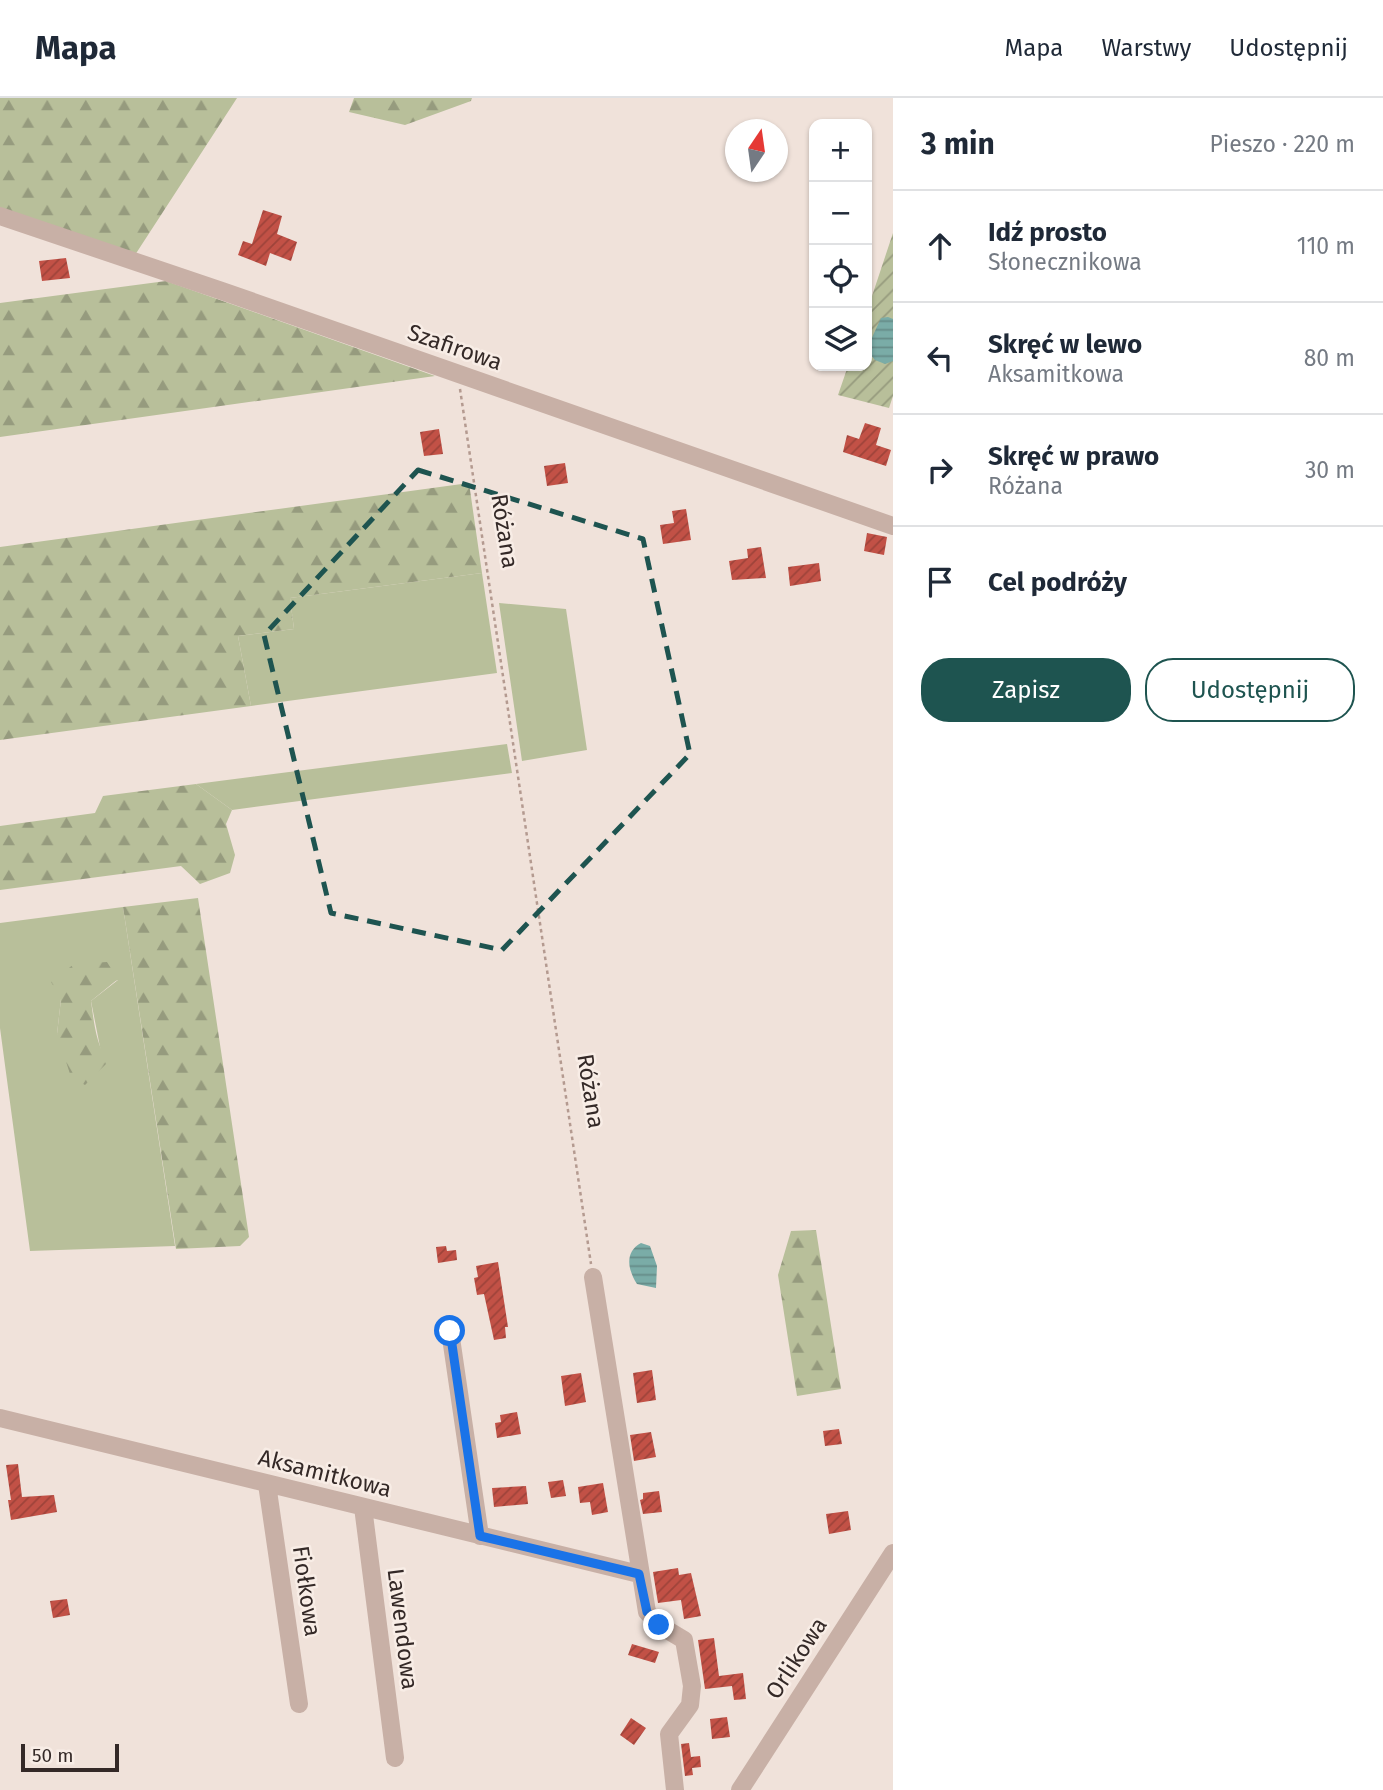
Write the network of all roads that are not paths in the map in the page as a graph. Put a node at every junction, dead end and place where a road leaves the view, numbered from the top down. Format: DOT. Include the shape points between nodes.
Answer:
graph roads {
  1 [pos="0,216"];
  2 [pos="893,526"];
  3 [pos="593,1277"];
  4 [pos="450,1331"];
  5 [pos="0,1418"];
  6 [pos="267,1484"];
  7 [pos="363,1507"];
  8 [pos="480,1536"];
  9 [pos="893,1553"];
  10 [pos="639,1574"];
  11 [pos="299,1704"];
  12 [pos="395,1758"];
  13 [pos="675,1790"];
  14 [pos="740,1790"];
  1 -- 2 [label="street, Szafirowa"];
  3 -- 10 [label="street"];
  4 -- 8 [label="street"];
  5 -- 6 [label="street, Aksamitkowa"];
  6 -- 7 [label="street, Aksamitkowa"];
  6 -- 11 [label="street, Fiołkowa"];
  7 -- 8 [label="street, Aksamitkowa"];
  7 -- 12 [label="street, Lawendowa"];
  8 -- 10 [label="street, Aksamitkowa"];
  9 -- 14 [label="street, Orlikowa"];
  10 -- 13 [label="street" via="647,1612 684,1640 692,1686 690,1705 669,1734"];
}
